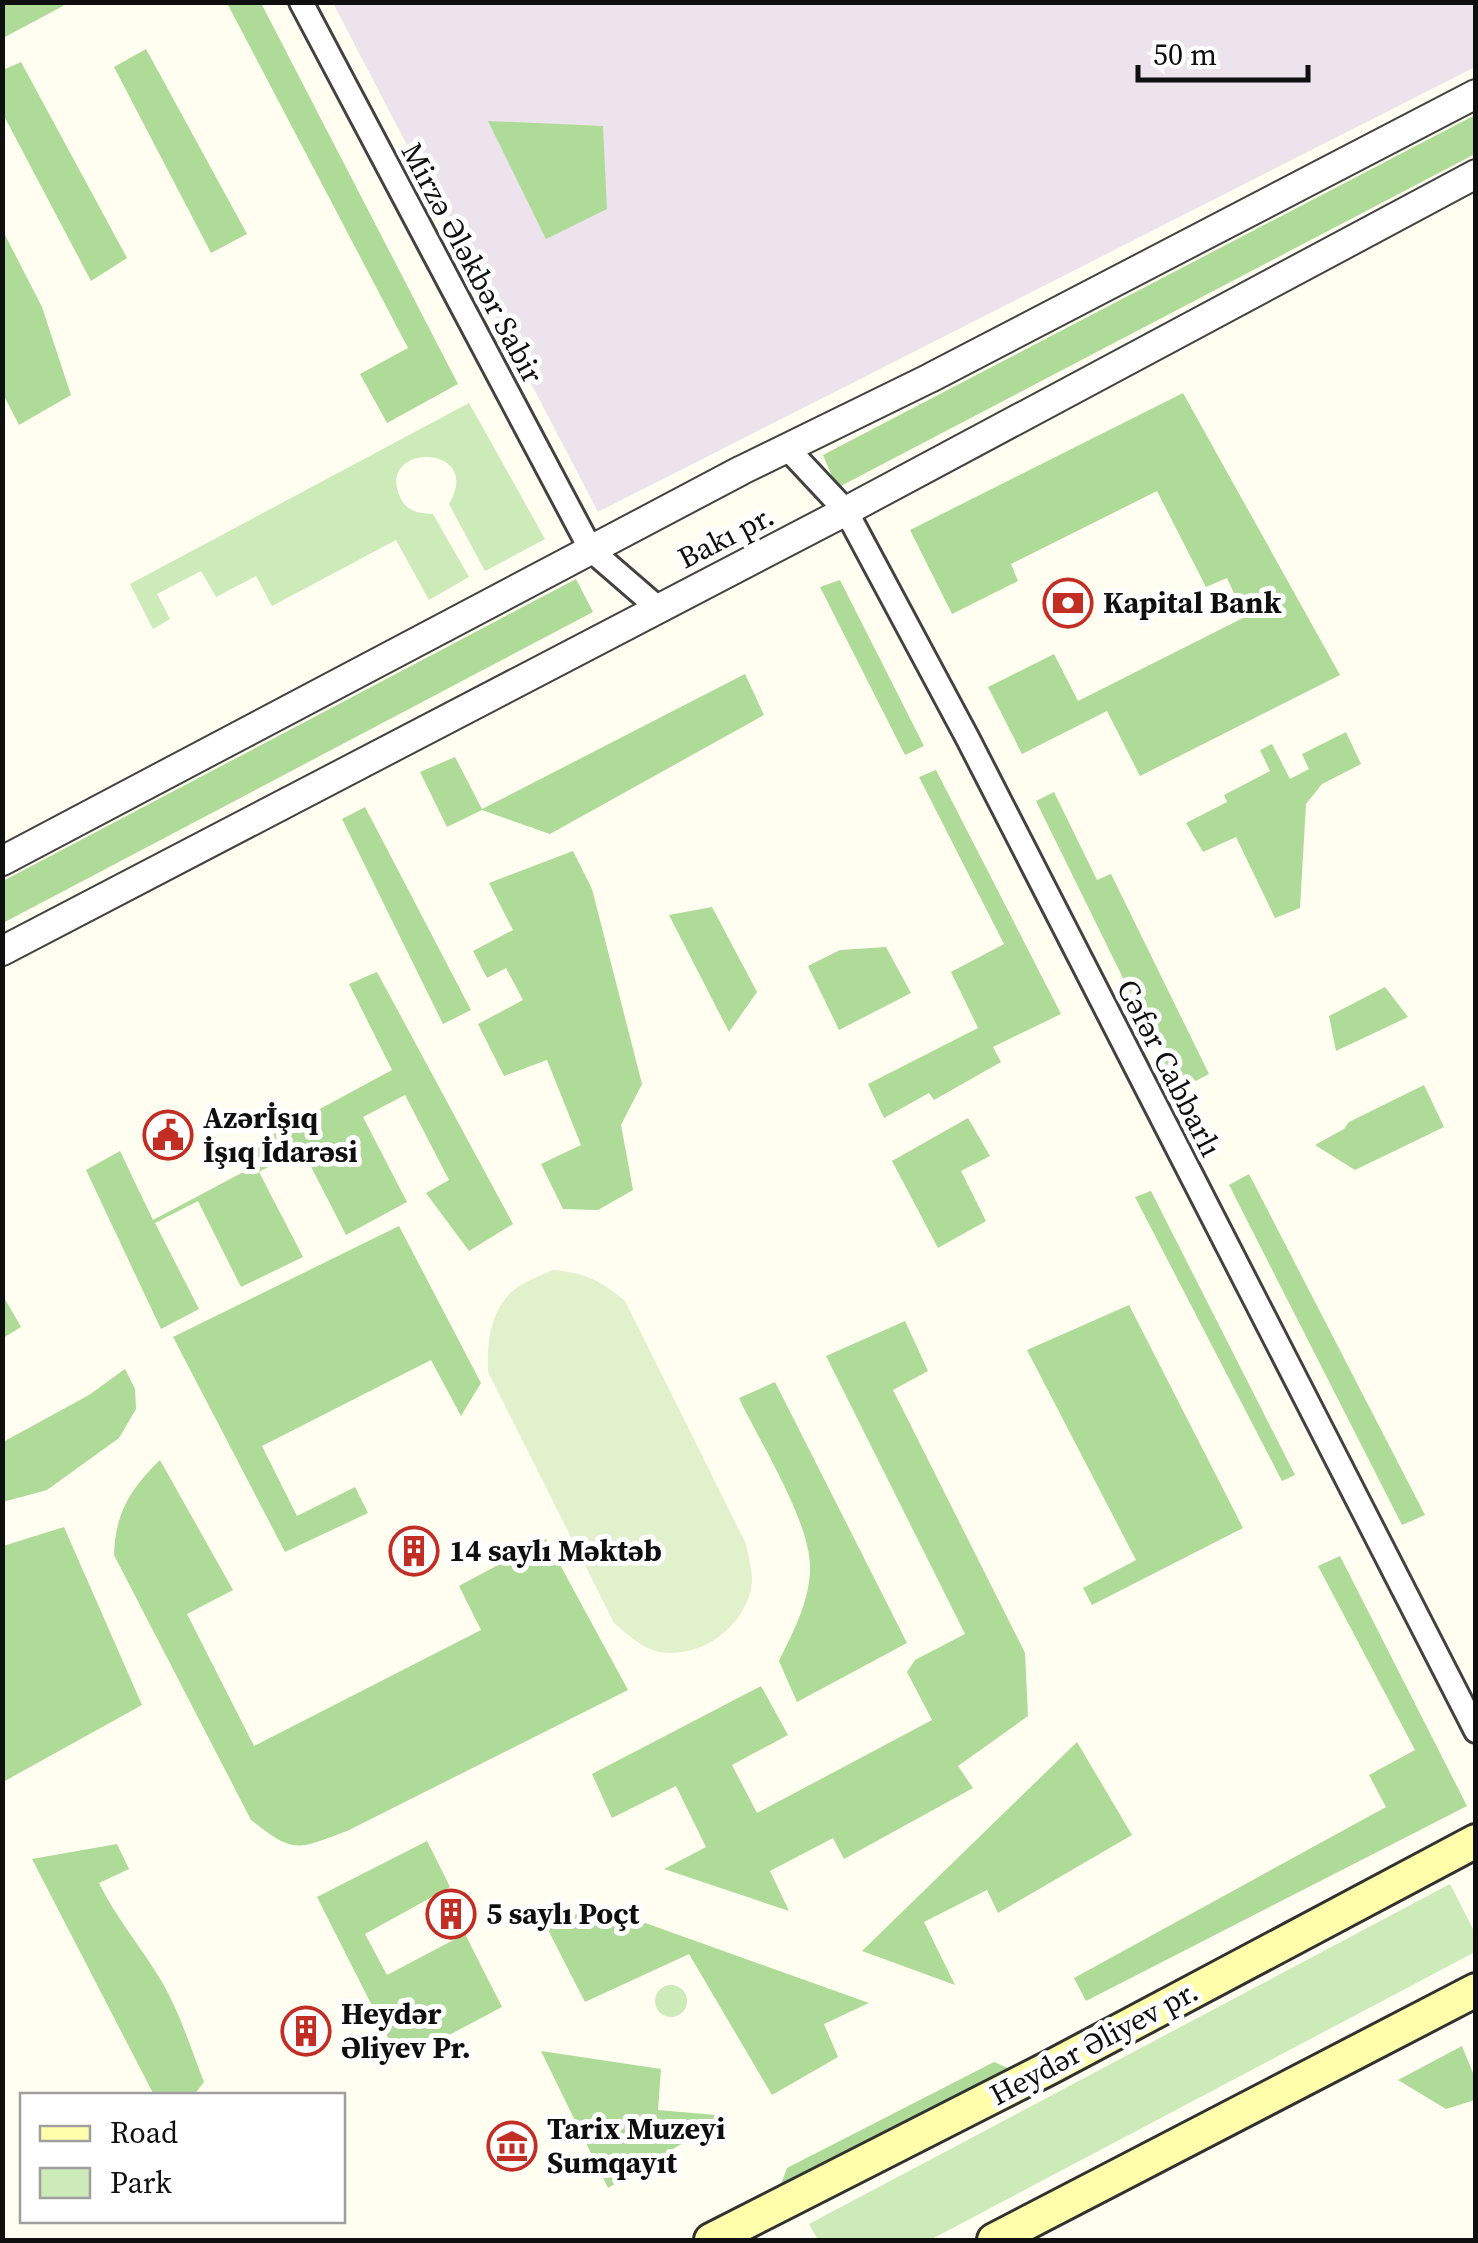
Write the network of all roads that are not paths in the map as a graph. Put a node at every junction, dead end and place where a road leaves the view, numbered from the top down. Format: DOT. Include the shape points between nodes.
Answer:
graph roads {
  1 [pos="301,2"];
  2 [pos="1476,94"];
  3 [pos="1476,174"];
  4 [pos="787,448"];
  5 [pos="846,511"];
  6 [pos="591,550"];
  7 [pos="658,608"];
  8 [pos="2,861"];
  9 [pos="2,951"];
  10 [pos="1476,1731"];
  11 [pos="1476,1841"];
  12 [pos="1476,1990"];
  13 [pos="711,2240"];
  14 [pos="994,2240"];
  1 -- 6 [label="street, Mirzə Ələkbər Sabir"];
  2 -- 4 [label="street, Bakı pr."];
  3 -- 5 [label="street, Bakı pr."];
  4 -- 5 [label="street, Cəfər Cabbarlı"];
  4 -- 6 [label="street, Bakı pr."];
  5 -- 7 [label="street, Bakı pr."];
  5 -- 10 [label="street, Cəfər Cabbarlı"];
  6 -- 7 [label="street"];
  6 -- 8 [label="street, Bakı pr."];
  7 -- 9 [label="street, Bakı pr."];
  11 -- 13 [label="main road, Heydər Əliyev pr."];
  12 -- 14 [label="main road"];
}
